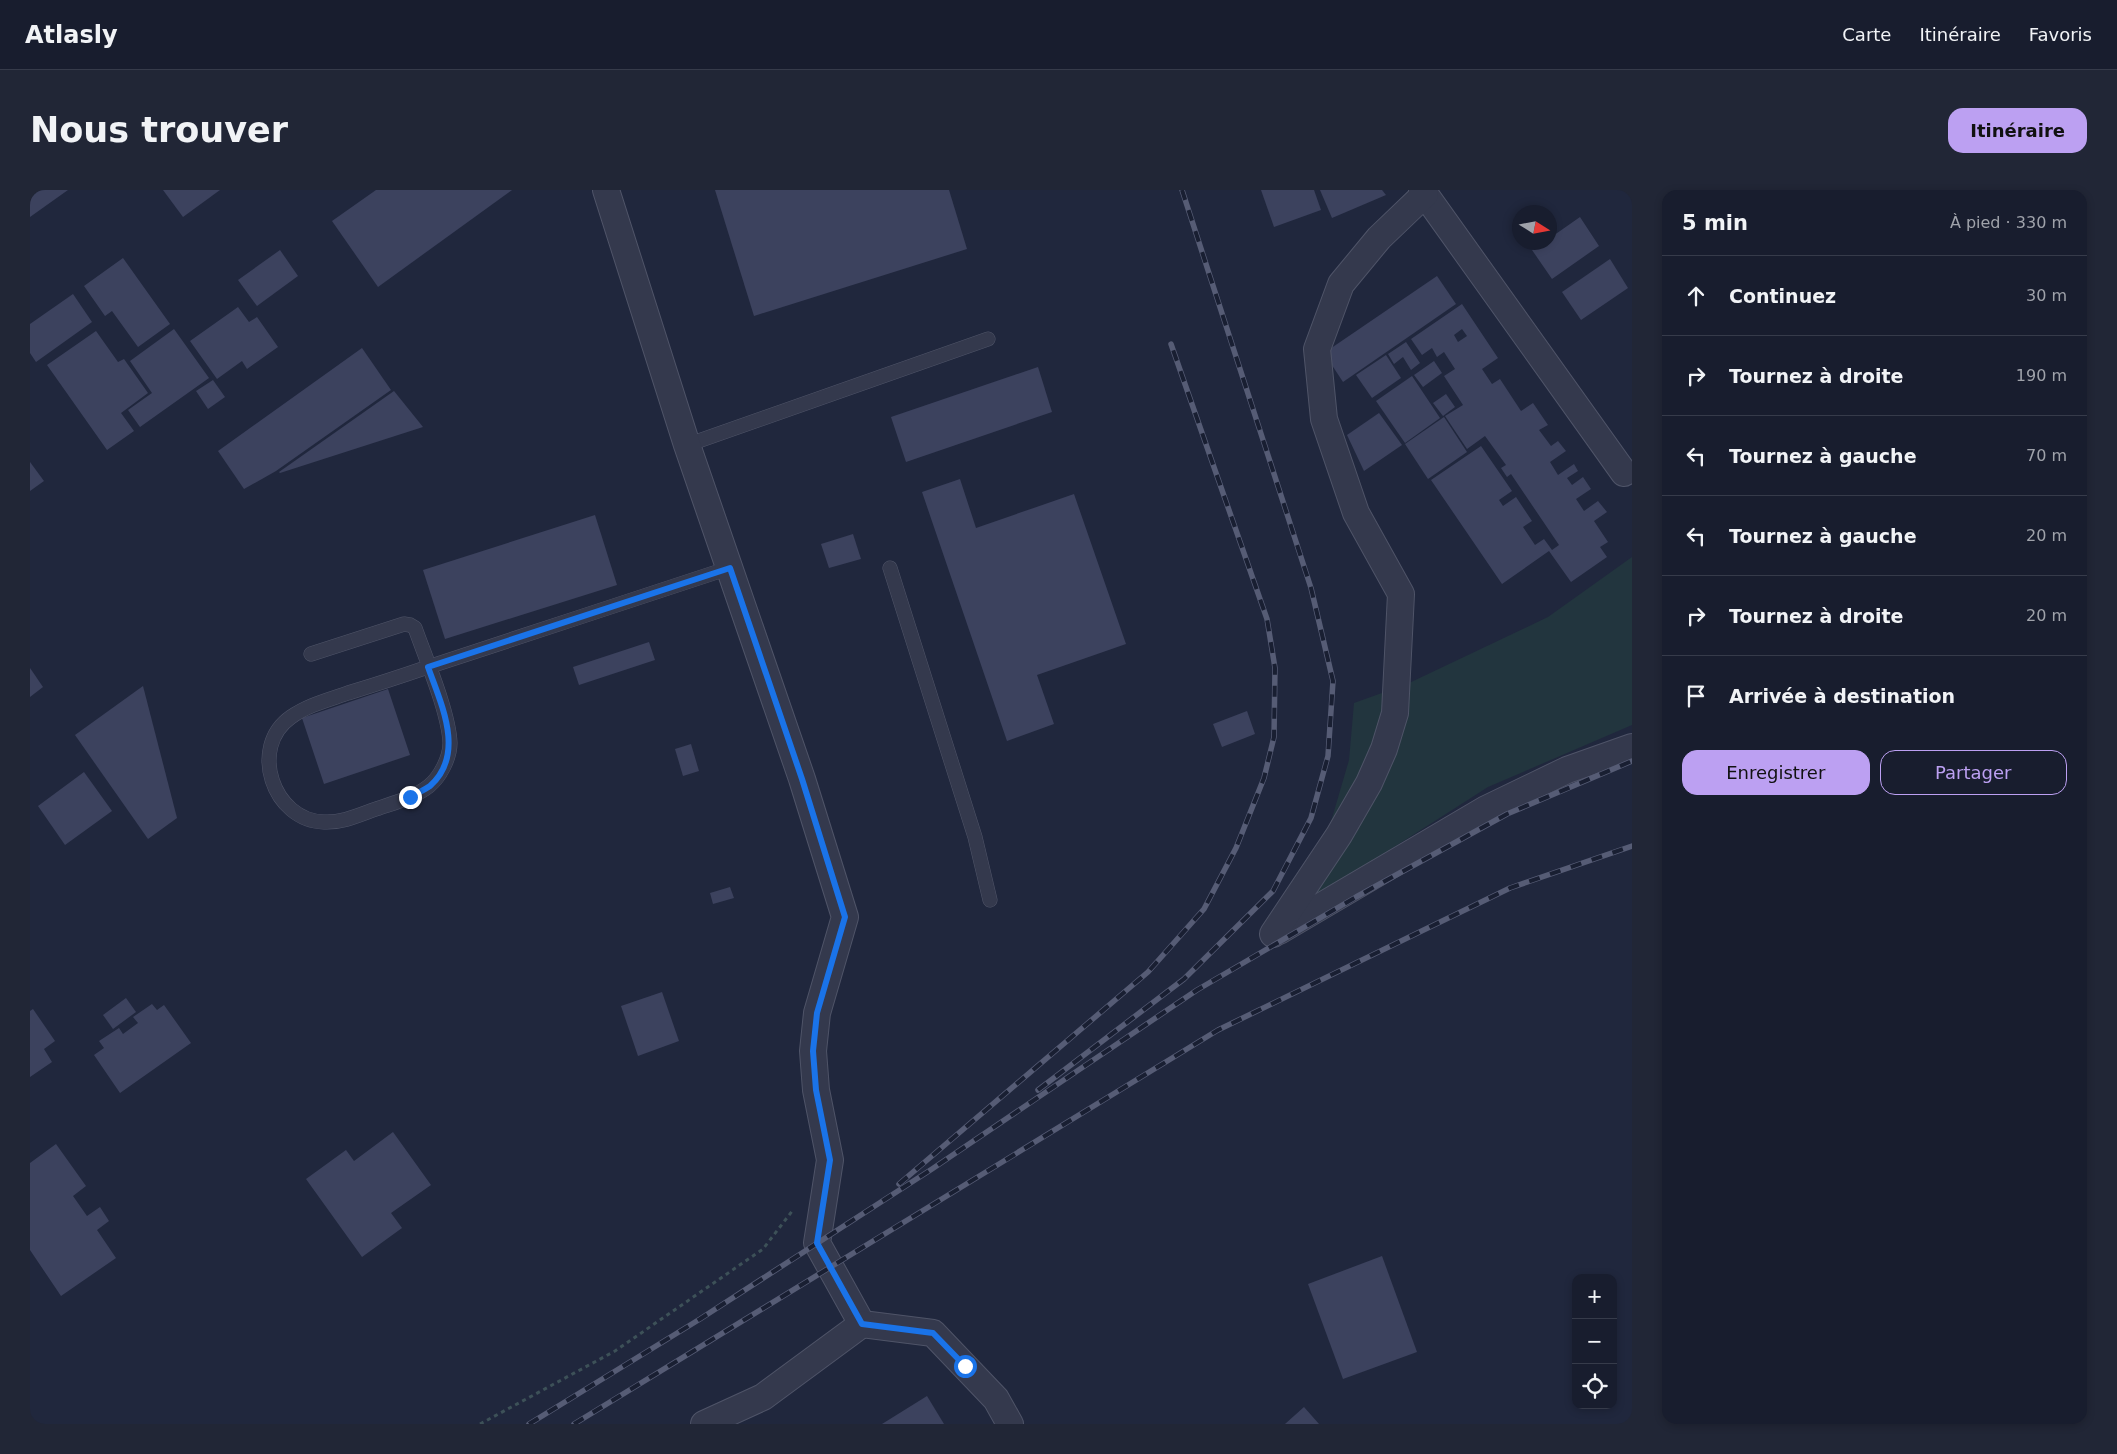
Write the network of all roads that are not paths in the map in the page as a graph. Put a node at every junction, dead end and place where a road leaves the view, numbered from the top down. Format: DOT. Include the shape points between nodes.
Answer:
graph roads {
  1 [pos="606,190"];
  2 [pos="1424,192"];
  3 [pos="988,339"];
  4 [pos="687,445"];
  5 [pos="1624,473"];
  6 [pos="730,568"];
  7 [pos="890,568"];
  8 [pos="311,654"];
  9 [pos="428,667"];
  10 [pos="1632,747"];
  11 [pos="990,900"];
  12 [pos="862,1324"];
  13 [pos="704,1424"];
  14 [pos="1010,1424"];
  1 -- 4 [label="street"];
  2 -- 5 [label="street"];
  2 -- 10 [label="street" via="1379,238 1341,284 1317,349 1324,419 1356,513 1401,594 1395,713 1369,783 1339,835 1273,934 1486,809 1567,770"];
  3 -- 4 [label="lane"];
  4 -- 6 [label="street"];
  6 -- 9 [label="lane"];
  6 -- 12 [label="street" via="845,917 817,1013 813,1051 816,1090 830,1160 817,1243"];
  7 -- 11 [label="lane" via="975,837"];
  8 -- 9 [label="lane" via="410,624 415,628"];
  9 -- 9 [label="lane" via="308,706 288,718 274,736 268,759 271,782 283,802 301,816 323,822 346,820 410,797 430,786 444,767 450,745 447,722"];
  12 -- 13 [label="street" via="763,1397"];
  12 -- 14 [label="street" via="933,1333 996,1399"];
}
